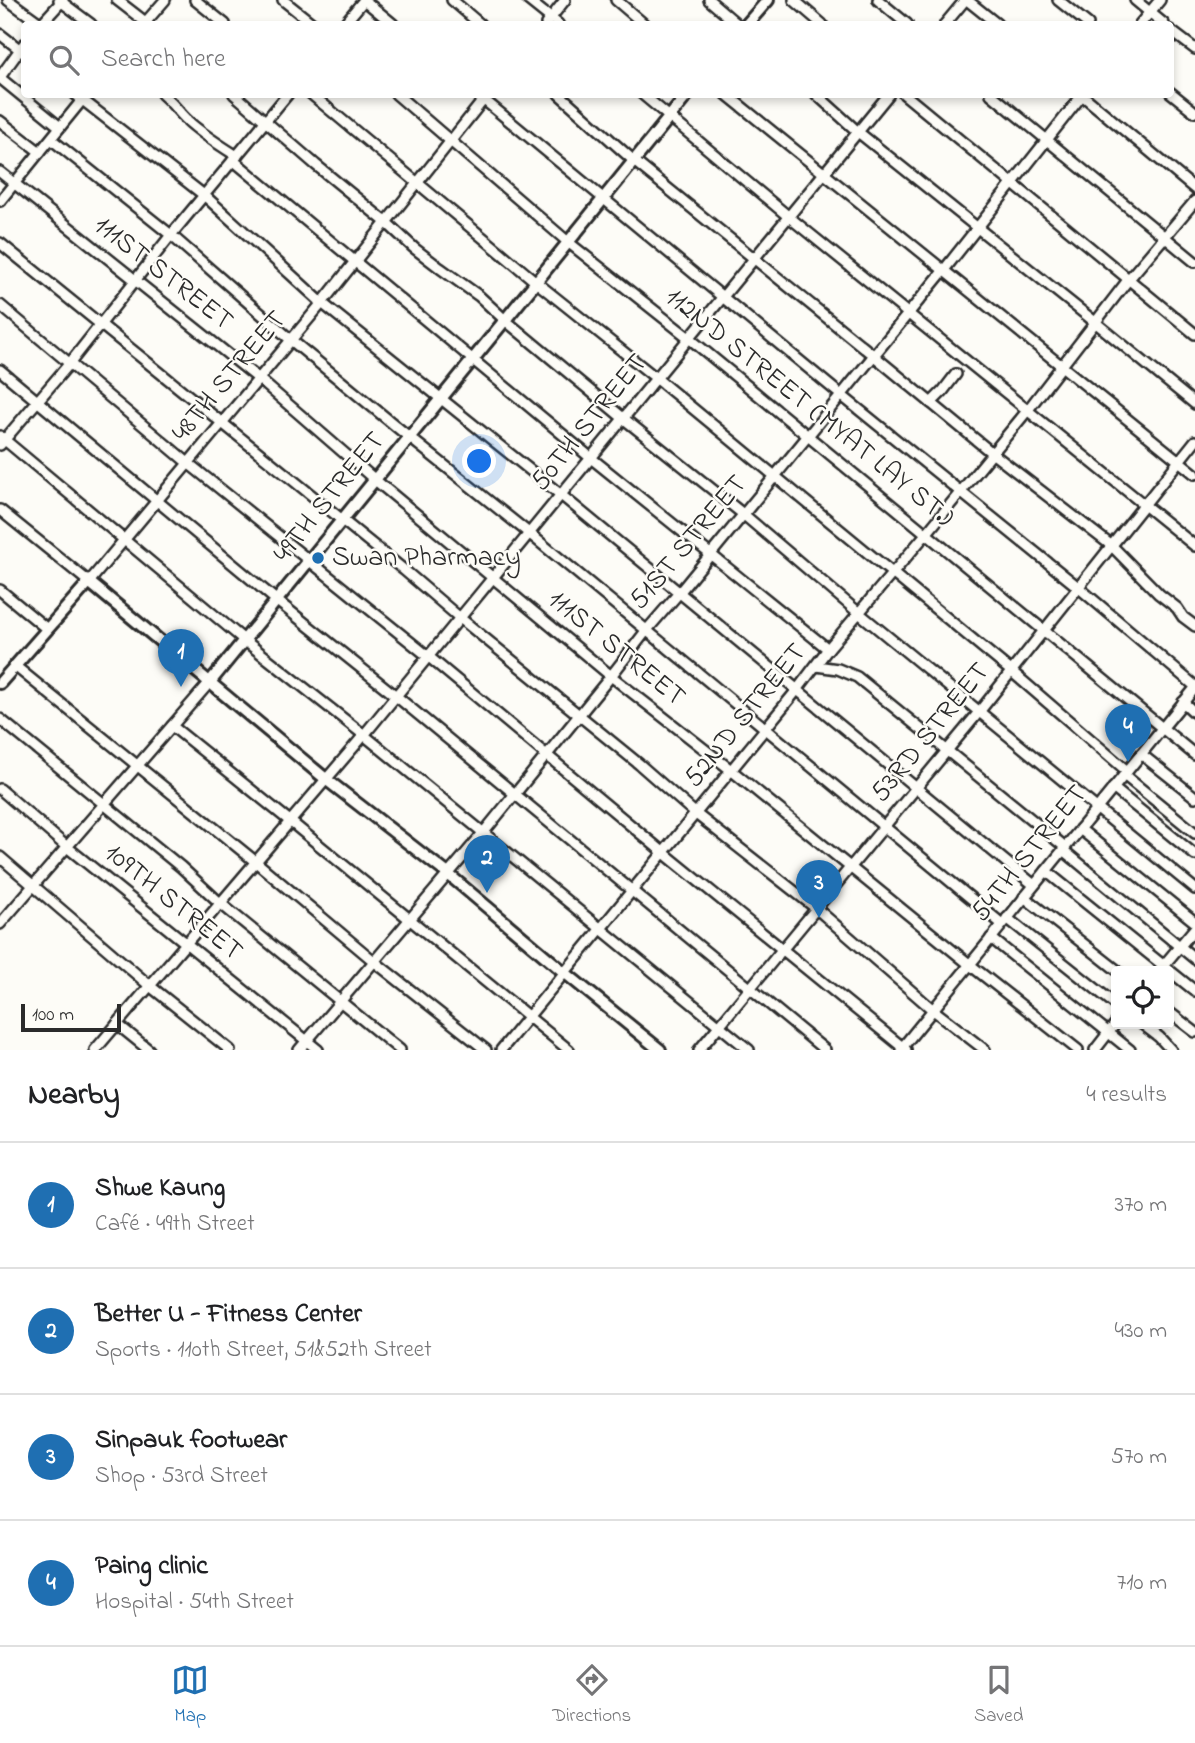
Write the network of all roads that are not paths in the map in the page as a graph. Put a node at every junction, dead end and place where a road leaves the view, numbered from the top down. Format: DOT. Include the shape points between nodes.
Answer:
graph roads {
  1 [pos="8,0"];
  2 [pos="117,0"];
  3 [pos="165,0"];
  4 [pos="195,0"];
  5 [pos="283,0"];
  6 [pos="364,0"];
  7 [pos="452,0"];
  8 [pos="528,0"];
  9 [pos="565,0"];
  10 [pos="616,0"];
  11 [pos="709,0"];
  12 [pos="768,0"];
  13 [pos="794,0"];
  14 [pos="878,0"];
  15 [pos="966,0"];
  16 [pos="1058,0"];
  17 [pos="1135,0"];
  18 [pos="1160,0"];
  19 [pos="61,1"];
  20 [pos="1150,13"];
  21 [pos="37,21"];
  22 [pos="44,21"];
  23 [pos="87,21"];
  24 [pos="142,21"];
  25 [pos="148,21"];
  26 [pos="221,21"];
  27 [pos="309,21"];
  28 [pos="346,21"];
  29 [pos="389,21"];
  30 [pos="476,21"];
  31 [pos="549,21"];
  32 [pos="552,21"];
  33 [pos="640,21"];
  34 [pos="734,21"];
  35 [pos="750,21"];
  36 [pos="818,21"];
  37 [pos="903,21"];
  38 [pos="948,21"];
  39 [pos="993,21"];
  40 [pos="1084,21"];
  41 [pos="1143,21"];
  42 [pos="1160,21"];
  43 [pos="1174,32"];
  44 [pos="0,34"];
  45 [pos="21,48"];
  46 [pos="1195,49"];
  47 [pos="21,51"];
  48 [pos="0,77"];
  49 [pos="21,94"];
  50 [pos="1174,94"];
  51 [pos="25,98"];
  52 [pos="81,98"];
  53 [pos="84,98"];
  54 [pos="166,98"];
  55 [pos="238,98"];
  56 [pos="285,98"];
  57 [pos="316,98"];
  58 [pos="401,98"];
  59 [pos="482,98"];
  60 [pos="485,98"];
  61 [pos="563,98"];
  62 [pos="647,98"];
  63 [pos="685,98"];
  64 [pos="731,98"];
  65 [pos="820,98"];
  66 [pos="885,98"];
  67 [pos="909,98"];
  68 [pos="996,98"];
  69 [pos="1080,98"];
  70 [pos="1086,98"];
  71 [pos="1195,112"];
  72 [pos="669,117"];
  73 [pos="0,121"];
  74 [pos="266,121"];
  75 [pos="60,127"];
  76 [pos="858,132"];
  77 [pos="51,139"];
  78 [pos="1046,141"];
  79 [pos="452,142"];
  80 [pos="40,152"];
  81 [pos="235,158"];
  82 [pos="634,161"];
  83 [pos="0,172"];
  84 [pos="825,173"];
  85 [pos="15,183"];
  86 [pos="418,184"];
  87 [pos="1013,184"];
  88 [pos="1195,189"];
  89 [pos="205,196"];
  90 [pos="603,200"];
  91 [pos="0,201"];
  92 [pos="1195,201"];
  93 [pos="789,217"];
  94 [pos="387,223"];
  95 [pos="977,229"];
  96 [pos="171,235"];
  97 [pos="1166,237"];
  98 [pos="568,242"];
  99 [pos="0,243"];
  100 [pos="755,258"];
  101 [pos="355,262"];
  102 [pos="1195,262"];
  103 [pos="944,270"];
  104 [pos="135,279"];
  105 [pos="1128,280"];
  106 [pos="536,282"];
  107 [pos="722,298"];
  108 [pos="322,303"];
  109 [pos="0,305"];
  110 [pos="909,313"];
  111 [pos="505,320"];
  112 [pos="1095,322"];
  113 [pos="100,323"];
  114 [pos="1195,334"];
  115 [pos="689,338"];
  116 [pos="291,340"];
  117 [pos="873,355"];
  118 [pos="473,359"];
  119 [pos="70,363"];
  120 [pos="1061,366"];
  121 [pos="0,370"];
  122 [pos="956,374"];
  123 [pos="259,379"];
  124 [pos="656,379"];
  125 [pos="841,396"];
  126 [pos="441,398"];
  127 [pos="37,401"];
  128 [pos="931,403"];
  129 [pos="1195,404"];
  130 [pos="1027,411"];
  131 [pos="623,418"];
  132 [pos="223,422"];
  133 [pos="808,435"];
  134 [pos="409,438"];
  135 [pos="1,440"];
  136 [pos="1195,441"];
  137 [pos="992,453"];
  138 [pos="591,458"];
  139 [pos="1179,461"];
  140 [pos="188,463"];
  141 [pos="1195,474"];
  142 [pos="774,476"];
  143 [pos="374,480"];
  144 [pos="961,491"];
  145 [pos="561,495"];
  146 [pos="156,501"];
  147 [pos="1144,504"];
  148 [pos="0,510"];
  149 [pos="743,514"];
  150 [pos="342,520"];
  151 [pos="530,534"];
  152 [pos="926,534"];
  153 [pos="124,540"];
  154 [pos="1112,546"];
  155 [pos="1195,546"];
  156 [pos="711,554"];
  157 [pos="309,559"];
  158 [pos="892,574"];
  159 [pos="492,578"];
  160 [pos="89,582"];
  161 [pos="1078,587"];
  162 [pos="0,590"];
  163 [pos="679,593"];
  164 [pos="276,600"];
  165 [pos="859,612"];
  166 [pos="460,618"];
  167 [pos="1195,626"];
  168 [pos="47,629"];
  169 [pos="1044,630"];
  170 [pos="646,631"];
  171 [pos="244,640"];
  172 [pos="828,649"];
  173 [pos="429,657"];
  174 [pos="15,666"];
  175 [pos="816,666"];
  176 [pos="1011,671"];
  177 [pos="611,676"];
  178 [pos="2,677"];
  179 [pos="210,682"];
  180 [pos="1195,687"];
  181 [pos="797,690"];
  182 [pos="396,696"];
  183 [pos="1183,702"];
  184 [pos="979,712"];
  185 [pos="1195,713"];
  186 [pos="579,716"];
  187 [pos="0,719"];
  188 [pos="172,726"];
  189 [pos="765,728"];
  190 [pos="1162,728"];
  191 [pos="365,735"];
  192 [pos="947,751"];
  193 [pos="1141,754"];
  194 [pos="547,755"];
  195 [pos="1195,755"];
  196 [pos="137,766"];
  197 [pos="731,770"];
  198 [pos="1125,773"];
  199 [pos="327,780"];
  200 [pos="1113,788"];
  201 [pos="0,789"];
  202 [pos="915,789"];
  203 [pos="515,794"];
  204 [pos="1195,797"];
  205 [pos="104,804"];
  206 [pos="1097,808"];
  207 [pos="696,814"];
  208 [pos="291,822"];
  209 [pos="885,826"];
  210 [pos="1080,829"];
  211 [pos="484,832"];
  212 [pos="1195,833"];
  213 [pos="67,847"];
  214 [pos="1064,849"];
  215 [pos="664,853"];
  216 [pos="1195,855"];
  217 [pos="0,857"];
  218 [pos="256,862"];
  219 [pos="850,867"];
  220 [pos="1046,871"];
  221 [pos="448,874"];
  222 [pos="1034,885"];
  223 [pos="33,886"];
  224 [pos="1195,889"];
  225 [pos="633,891"];
  226 [pos="1024,897"];
  227 [pos="220,903"];
  228 [pos="817,909"];
  229 [pos="410,921"];
  230 [pos="1004,921"];
  231 [pos="1195,922"];
  232 [pos="0,924"];
  233 [pos="1195,928"];
  234 [pos="600,929"];
  235 [pos="991,938"];
  236 [pos="187,944"];
  237 [pos="1179,947"];
  238 [pos="783,948"];
  239 [pos="1195,958"];
  240 [pos="375,962"];
  241 [pos="969,964"];
  242 [pos="1112,966"];
  243 [pos="1157,966"];
  244 [pos="1163,966"];
  245 [pos="564,972"];
  246 [pos="1174,977"];
  247 [pos="150,986"];
  248 [pos="751,989"];
  249 [pos="1195,991"];
  250 [pos="1111,1000"];
  251 [pos="340,1001"];
  252 [pos="933,1009"];
  253 [pos="1174,1016"];
  254 [pos="529,1017"];
  255 [pos="117,1024"];
  256 [pos="719,1026"];
  257 [pos="1112,1029"];
  258 [pos="1149,1029"];
  259 [pos="1195,1032"];
  260 [pos="1108,1034"];
  261 [pos="307,1041"];
  262 [pos="903,1049"];
  263 [pos="95,1050"];
  264 [pos="149,1050"];
  265 [pos="230,1050"];
  266 [pos="299,1050"];
  267 [pos="318,1050"];
  268 [pos="400,1050"];
  269 [pos="486,1050"];
  270 [pos="501,1050"];
  271 [pos="569,1050"];
  272 [pos="660,1050"];
  273 [pos="699,1050"];
  274 [pos="749,1050"];
  275 [pos="825,1050"];
  276 [pos="985,1050"];
  277 [pos="1078,1050"];
  278 [pos="1095,1050"];
  279 [pos="1130,1050"];
  280 [pos="1171,1050"];
  1 -- 21 [label="street"];
  2 -- 24 [label="street"];
  3 -- 25 [label="street"];
  4 -- 26 [label="street"];
  5 -- 27 [label="street"];
  6 -- 28 [label="street"];
  6 -- 29 [label="street"];
  7 -- 30 [label="street"];
  8 -- 31 [label="street"];
  9 -- 32 [label="street"];
  10 -- 33 [label="street"];
  11 -- 34 [label="street"];
  12 -- 35 [label="main road"];
  13 -- 36 [label="street"];
  14 -- 37 [label="street"];
  15 -- 38 [label="street"];
  15 -- 39 [label="street"];
  16 -- 40 [label="street"];
  17 -- 20 [label="street"];
  18 -- 20 [label="street"];
  19 -- 22 [label="street"];
  19 -- 23 [label="street"];
  20 -- 41 [label="street"];
  20 -- 42 [label="street"];
  43 -- 46 [label="street"];
  44 -- 45 [label="street"];
  47 -- 48 [label="street"];
  48 -- 49 [label="street"];
  50 -- 71 [label="street"];
  51 -- 75 [label="street"];
  52 -- 75 [label="street"];
  53 -- 89 [label="street"];
  54 -- 81 [label="street"];
  55 -- 74 [label="street"];
  56 -- 74 [label="street"];
  57 -- 86 [label="street"];
  58 -- 79 [label="street, 112ND STREET (MYAT LAY ST.)"];
  59 -- 79 [label="street, 48TH STREET"];
  60 -- 90 [label="street"];
  61 -- 82 [label="street"];
  62 -- 72 [label="street"];
  63 -- 72 [label="main road, 49TH STREET"];
  64 -- 84 [label="street"];
  65 -- 76 [label="street"];
  66 -- 76 [label="street, 50TH STREET"];
  67 -- 87 [label="street"];
  68 -- 78 [label="street"];
  69 -- 78 [label="street, 51ST STREET"];
  70 -- 88 [label="street"];
  72 -- 82 [label="main road, 49TH STREET"];
  72 -- 93 [label="street"];
  73 -- 80 [label="street"];
  74 -- 81 [label="street"];
  74 -- 94 [label="street"];
  75 -- 77 [label="street"];
  76 -- 84 [label="street, 50TH STREET"];
  76 -- 95 [label="street"];
  77 -- 80 [label="street"];
  77 -- 96 [label="street"];
  78 -- 87 [label="street, 51ST STREET"];
  78 -- 97 [label="street"];
  79 -- 86 [label="street, 48TH STREET"];
  79 -- 98 [label="street, 112ND STREET (MYAT LAY ST.)"];
  80 -- 85 [label="street"];
  81 -- 89 [label="street"];
  81 -- 101 [label="street"];
  82 -- 90 [label="main road, 49TH STREET"];
  82 -- 100 [label="street"];
  83 -- 85 [label="street, 111ST STREET"];
  84 -- 93 [label="street, 50TH STREET"];
  84 -- 103 [label="street"];
  85 -- 91 [label="street"];
  85 -- 104 [label="street, 111ST STREET"];
  86 -- 94 [label="street, 48TH STREET"];
  86 -- 106 [label="street"];
  87 -- 95 [label="street, 51ST STREET"];
  87 -- 105 [label="street"];
  89 -- 96 [label="street"];
  89 -- 108 [label="street"];
  90 -- 98 [label="main road, 49TH STREET"];
  90 -- 107 [label="street"];
  92 -- 97 [label="street"];
  93 -- 100 [label="street, 50TH STREET"];
  93 -- 110 [label="street"];
  94 -- 101 [label="street, 48TH STREET"];
  94 -- 111 [label="street"];
  95 -- 103 [label="street, 51ST STREET"];
  95 -- 112 [label="street"];
  96 -- 104 [label="street"];
  96 -- 116 [label="street"];
  97 -- 102 [label="street"];
  97 -- 105 [label="street"];
  98 -- 106 [label="main road, 49TH STREET"];
  98 -- 115 [label="street, 112ND STREET (MYAT LAY ST.)"];
  99 -- 113 [label="street"];
  100 -- 107 [label="street, 50TH STREET"];
  100 -- 117 [label="street"];
  101 -- 108 [label="street, 48TH STREET"];
  101 -- 118 [label="street"];
  103 -- 110 [label="street, 51ST STREET"];
  103 -- 120 [label="street"];
  104 -- 113 [label="street"];
  104 -- 123 [label="street, 111ST STREET"];
  105 -- 112 [label="street"];
  105 -- 114 [label="street"];
  106 -- 111 [label="main road, 49TH STREET"];
  106 -- 124 [label="street"];
  107 -- 115 [label="street, 50TH STREET"];
  107 -- 125 [label="street"];
  108 -- 116 [label="street, 48TH STREET"];
  108 -- 126 [label="street"];
  109 -- 119 [label="street"];
  110 -- 117 [label="street, 51ST STREET"];
  110 -- 130 [label="street"];
  111 -- 118 [label="main road, 49TH STREET"];
  111 -- 131 [label="street"];
  112 -- 120 [label="street, 52ND STREET"];
  112 -- 129 [label="street"];
  113 -- 119 [label="street"];
  113 -- 132 [label="street"];
  115 -- 124 [label="street, 50TH STREET"];
  115 -- 133 [label="street, 112ND STREET (MYAT LAY ST.)"];
  116 -- 123 [label="street, 48TH STREET"];
  116 -- 134 [label="street"];
  117 -- 125 [label="street, 51ST STREET"];
  117 -- 128 [label="street"];
  118 -- 126 [label="main road, 49TH STREET"];
  118 -- 138 [label="street"];
  119 -- 127 [label="street"];
  119 -- 140 [label="street"];
  120 -- 130 [label="street, 52ND STREET"];
  120 -- 139 [label="street"];
  121 -- 127 [label="street"];
  122 -- 128 [label="street"];
  123 -- 132 [label="street, 48TH STREET"];
  123 -- 143 [label="street, 111ST STREET"];
  124 -- 131 [label="street, 50TH STREET"];
  124 -- 142 [label="street"];
  125 -- 133 [label="street, 51ST STREET"];
  125 -- 144 [label="street"];
  126 -- 134 [label="main road, 49TH STREET"];
  126 -- 145 [label="street"];
  127 -- 135 [label="street"];
  127 -- 146 [label="street"];
  128 -- 137 [label="street"];
  130 -- 137 [label="street, 52ND STREET"];
  130 -- 147 [label="street"];
  131 -- 138 [label="street, 50TH STREET"];
  131 -- 149 [label="street"];
  132 -- 140 [label="street, 48TH STREET"];
  132 -- 150 [label="street"];
  133 -- 142 [label="street, 51ST STREET"];
  133 -- 152 [label="street, 112ND STREET (MYAT LAY ST.)"];
  134 -- 143 [label="main road, 49TH STREET"];
  134 -- 151 [label="street"];
  135 -- 153 [label="street"];
  136 -- 139 [label="street, 53RD STREET"];
  137 -- 144 [label="street, 52ND STREET"];
  137 -- 154 [label="street"];
  138 -- 145 [label="street, 50TH STREET"];
  138 -- 156 [label="street"];
  139 -- 141 [label="street"];
  139 -- 147 [label="street, 53RD STREET"];
  140 -- 146 [label="street, 48TH STREET"];
  140 -- 157 [label="street"];
  142 -- 149 [label="street, 51ST STREET"];
  142 -- 158 [label="street"];
  143 -- 150 [label="main road, 49TH STREET"];
  143 -- 159 [label="street, 111ST STREET"];
  144 -- 152 [label="street, 52ND STREET"];
  144 -- 161 [label="street"];
  145 -- 151 [label="street, 50TH STREET"];
  145 -- 163 [label="street"];
  146 -- 153 [label="street, 48TH STREET"];
  146 -- 164 [label="street"];
  147 -- 154 [label="street, 53RD STREET"];
  147 -- 155 [label="street"];
  148 -- 160 [label="street"];
  149 -- 156 [label="street, 51ST STREET"];
  149 -- 165 [label="street"];
  150 -- 157 [label="main road, 49TH STREET"];
  150 -- 166 [label="street"];
  151 -- 159 [label="street, 50TH STREET"];
  151 -- 170 [label="street"];
  152 -- 158 [label="street, 52ND STREET"];
  152 -- 169 [label="street, 112ND STREET (MYAT LAY ST.)"];
  153 -- 160 [label="street, 48TH STREET"];
  153 -- 171 [label="street"];
  154 -- 161 [label="street, 53RD STREET"];
  154 -- 167 [label="street"];
  156 -- 163 [label="street, 51ST STREET"];
  156 -- 172 [label="street"];
  157 -- 164 [label="main road, 49TH STREET"];
  157 -- 173 [label="street"];
  158 -- 165 [label="street, 52ND STREET"];
  158 -- 176 [label="street"];
  159 -- 166 [label="street, 50TH STREET"];
  159 -- 177 [label="street, 111ST STREET"];
  160 -- 168 [label="main road, 48TH STREET"];
  160 -- 179 [label="main road"];
  161 -- 169 [label="street, 53RD STREET"];
  161 -- 180 [label="street"];
  162 -- 168 [label="street"];
  163 -- 170 [label="street, 51ST STREET"];
  163 -- 181 [label="street"];
  164 -- 171 [label="main road, 49TH STREET"];
  164 -- 182 [label="street"];
  165 -- 172 [label="street, 52ND STREET"];
  165 -- 184 [label="street"];
  166 -- 173 [label="street, 50TH STREET"];
  166 -- 186 [label="street"];
  168 -- 174 [label="main road, 48TH STREET"];
  169 -- 176 [label="street, 53RD STREET"];
  169 -- 190 [label="street, 112ND STREET (MYAT LAY ST.)"];
  170 -- 177 [label="street, 51ST STREET"];
  170 -- 189 [label="street"];
  171 -- 179 [label="main road, 49TH STREET"];
  171 -- 191 [label="street"];
  172 -- 175 [label="street, 52ND STREET"];
  173 -- 182 [label="street, 50TH STREET"];
  173 -- 194 [label="street"];
  174 -- 178 [label="main road, 48TH STREET"];
  174 -- 196 [label="street"];
  175 -- 181 [label="street, 52ND STREET"];
  175 -- 192 [label="street" via="858,677"];
  176 -- 184 [label="street, 53RD STREET"];
  176 -- 198 [label="street"];
  177 -- 186 [label="street, 51ST STREET"];
  177 -- 197 [label="street, 111ST STREET"];
  179 -- 188 [label="street, 49TH STREET"];
  179 -- 199 [label="main road"];
  180 -- 183 [label="street, 54TH STREET"];
  181 -- 189 [label="street, 52ND STREET"];
  181 -- 202 [label="street"];
  182 -- 191 [label="street, 50TH STREET"];
  182 -- 203 [label="street"];
  183 -- 185 [label="street"];
  183 -- 190 [label="street, 54TH STREET"];
  184 -- 192 [label="street, 53RD STREET"];
  184 -- 206 [label="street"];
  186 -- 194 [label="street, 51ST STREET"];
  186 -- 207 [label="street"];
  187 -- 205 [label="street"];
  188 -- 196 [label="street, 49TH STREET"];
  188 -- 208 [label="street"];
  189 -- 197 [label="street, 52ND STREET"];
  189 -- 209 [label="street"];
  190 -- 193 [label="street, 54TH STREET"];
  190 -- 195 [label="street, 112ND STREET (MYAT LAY ST.)"];
  191 -- 199 [label="street, 50TH STREET"];
  191 -- 211 [label="street"];
  192 -- 202 [label="street, 53RD STREET"];
  192 -- 214 [label="street"];
  193 -- 198 [label="street, 54TH STREET"];
  193 -- 204 [label="street"];
  194 -- 203 [label="street, 51ST STREET"];
  194 -- 215 [label="street"];
  196 -- 205 [label="street, 49TH STREET"];
  196 -- 218 [label="street"];
  197 -- 207 [label="street, 52ND STREET"];
  197 -- 219 [label="street, 111ST STREET"];
  198 -- 200 [label="street, 54TH STREET"];
  198 -- 212 [label="street"];
  199 -- 208 [label="street, 50TH STREET"];
  199 -- 221 [label="main road"];
  200 -- 206 [label="street, 54TH STREET"];
  200 -- 216 [label="street"];
  201 -- 213 [label="street, 109TH STREET"];
  202 -- 209 [label="street, 53RD STREET"];
  202 -- 222 [label="street"];
  203 -- 211 [label="street, 51ST STREET"];
  203 -- 225 [label="street"];
  205 -- 213 [label="street, 49TH STREET"];
  205 -- 227 [label="street"];
  206 -- 210 [label="street, 54TH STREET"];
  206 -- 224 [label="street"];
  207 -- 215 [label="street, 52ND STREET"];
  207 -- 228 [label="street"];
  208 -- 218 [label="street, 50TH STREET"];
  208 -- 229 [label="street"];
  209 -- 219 [label="street, 53RD STREET"];
  209 -- 230 [label="street"];
  210 -- 214 [label="street, 54TH STREET"];
  210 -- 231 [label="street"];
  211 -- 221 [label="street, 51ST STREET"];
  211 -- 234 [label="street"];
  213 -- 223 [label="street, 49TH STREET"];
  213 -- 236 [label="street, 109TH STREET"];
  214 -- 220 [label="street, 54TH STREET"];
  214 -- 237 [label="street"];
  215 -- 225 [label="street, 52ND STREET"];
  215 -- 238 [label="street"];
  217 -- 223 [label="street"];
  218 -- 227 [label="street, 50TH STREET"];
  218 -- 240 [label="street"];
  219 -- 228 [label="street, 53RD STREET"];
  219 -- 241 [label="street, 111ST STREET"];
  220 -- 222 [label="street, 54TH STREET"];
  220 -- 243 [label="street"];
  221 -- 229 [label="street, 51ST STREET"];
  221 -- 245 [label="main road"];
  222 -- 226 [label="street, 54TH STREET"];
  223 -- 232 [label="street, 49TH STREET"];
  223 -- 247 [label="street"];
  225 -- 234 [label="street, 52ND STREET"];
  225 -- 248 [label="street"];
  226 -- 230 [label="street, 54TH STREET"];
  226 -- 242 [label="street"];
  227 -- 236 [label="street, 50TH STREET"];
  227 -- 251 [label="street"];
  228 -- 238 [label="street, 53RD STREET"];
  228 -- 252 [label="street"];
  229 -- 240 [label="street, 51ST STREET"];
  229 -- 254 [label="street"];
  230 -- 235 [label="street, 54TH STREET"];
  230 -- 250 [label="street"];
  233 -- 237 [label="street"];
  234 -- 245 [label="street, 52ND STREET"];
  234 -- 256 [label="street"];
  235 -- 241 [label="street, 54TH STREET"];
  235 -- 260 [label="street"];
  236 -- 247 [label="street, 50TH STREET"];
  236 -- 261 [label="street, 109TH STREET"];
  237 -- 239 [label="street"];
  237 -- 244 [label="street"];
  238 -- 248 [label="street, 53RD STREET"];
  238 -- 262 [label="street"];
  240 -- 251 [label="street, 51ST STREET"];
  240 -- 269 [label="street"];
  241 -- 252 [label="street, 54TH STREET"];
  241 -- 277 [label="street, 111ST STREET"];
  245 -- 254 [label="street, 52ND STREET"];
  245 -- 272 [label="main road"];
  246 -- 249 [label="street"];
  247 -- 255 [label="street, 50TH STREET"];
  247 -- 265 [label="street"];
  248 -- 256 [label="street, 53RD STREET"];
  248 -- 275 [label="street"];
  251 -- 261 [label="street, 51ST STREET"];
  251 -- 268 [label="street"];
  252 -- 262 [label="street, 54TH STREET"];
  252 -- 276 [label="street"];
  253 -- 259 [label="street"];
  254 -- 270 [label="street, 52ND STREET"];
  254 -- 271 [label="street"];
  255 -- 263 [label="street, 50TH STREET"];
  255 -- 264 [label="street"];
  256 -- 273 [label="street, 53RD STREET"];
  256 -- 274 [label="street"];
  257 -- 260 [label="street"];
  258 -- 280 [label="street"];
  260 -- 278 [label="street"];
  260 -- 279 [label="street"];
  261 -- 266 [label="street, 51ST STREET"];
  261 -- 267 [label="street, 109TH STREET"];
}
